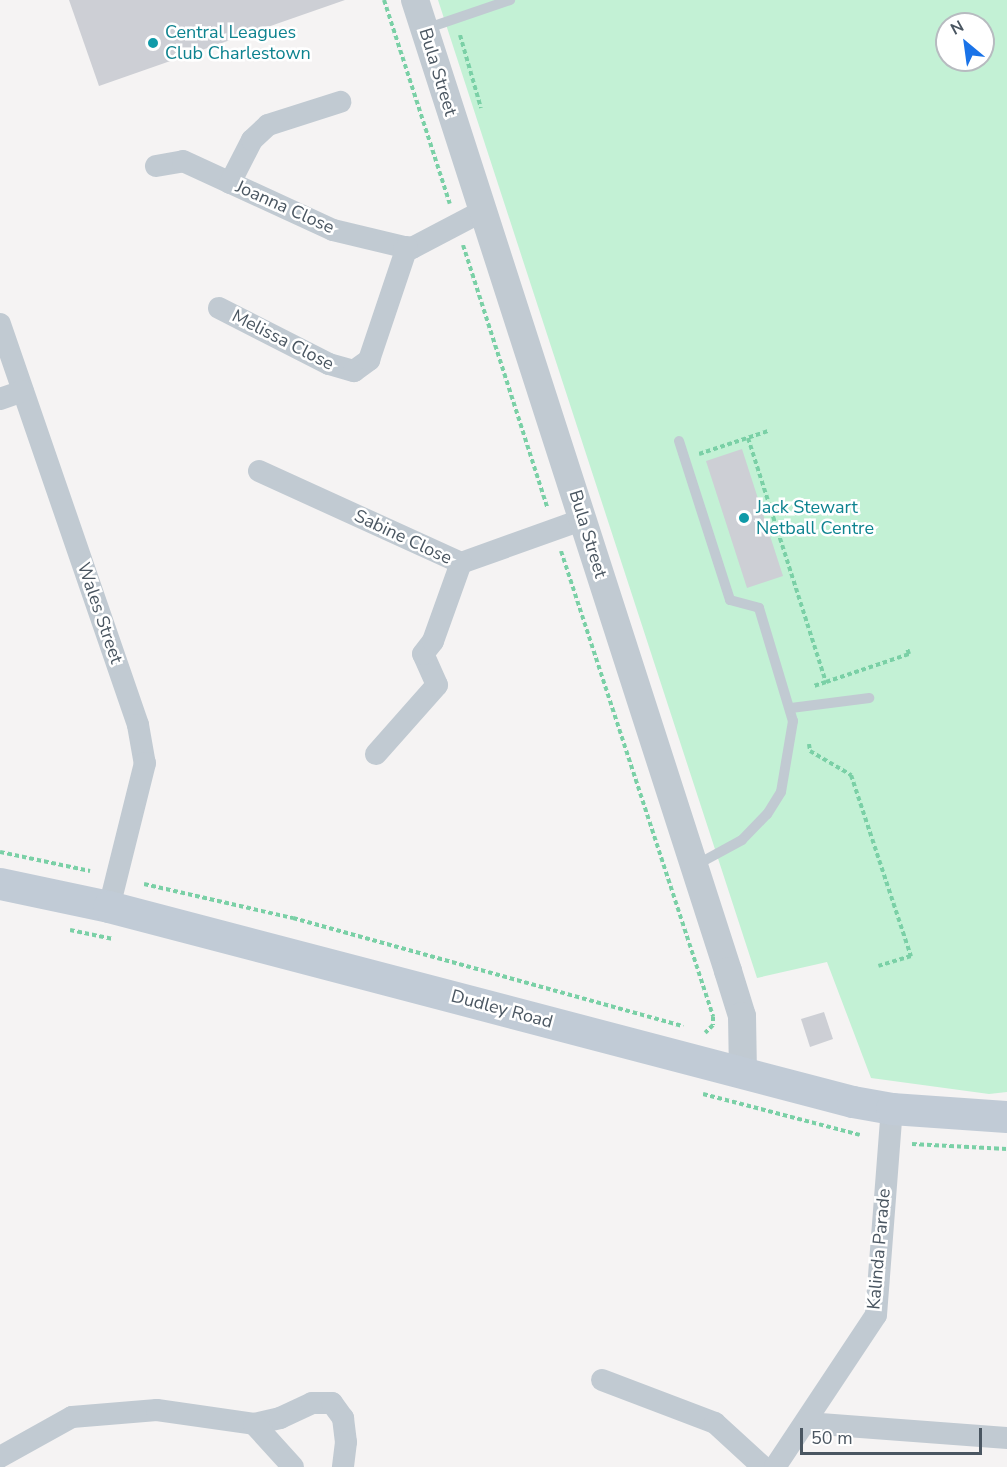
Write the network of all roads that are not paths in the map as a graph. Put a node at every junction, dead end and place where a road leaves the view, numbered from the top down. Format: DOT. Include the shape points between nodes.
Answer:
graph roads {
  1 [pos="415,0"];
  2 [pos="510,0"];
  3 [pos="424,29"];
  4 [pos="340,102"];
  5 [pos="156,166"];
  6 [pos="230,183"];
  7 [pos="469,218"];
  8 [pos="407,247"];
  9 [pos="219,308"];
  10 [pos="0,324"];
  11 [pos="23,391"];
  12 [pos="0,399"];
  13 [pos="679,441"];
  14 [pos="259,471"];
  15 [pos="584,519"];
  16 [pos="461,563"];
  17 [pos="869,698"];
  18 [pos="791,708"];
  19 [pos="376,754"];
  20 [pos="696,865"];
  21 [pos="0,884"];
  22 [pos="109,907"];
  23 [pos="743,1072"];
  24 [pos="891,1109"];
  25 [pos="1007,1117"];
  26 [pos="602,1380"];
  27 [pos="807,1423"];
  28 [pos="254,1424"];
  29 [pos="1007,1438"];
  30 [pos="0,1457"];
  31 [pos="293,1467"];
  32 [pos="343,1467"];
  33 [pos="763,1467"];
  34 [pos="775,1467"];
  1 -- 3 [label="street, Bula Street"];
  2 -- 3 [label="lane"];
  3 -- 7 [label="street, Bula Street"];
  4 -- 6 [label="street" via="268,125 252,140"];
  5 -- 6 [label="street, Joanna Close" via="183,161"];
  6 -- 8 [label="street, Joanna Close" via="333,230"];
  7 -- 8 [label="street"];
  7 -- 15 [label="street, Bula Street"];
  8 -- 9 [label="street, Melissa Close" via="369,360 354,371 329,364"];
  10 -- 11 [label="street, Wales Street"];
  11 -- 12 [label="street"];
  11 -- 22 [label="street, Wales Street" via="138,725 145,763"];
  13 -- 18 [label="lane" via="730,600 759,608"];
  14 -- 16 [label="street, Sabine Close"];
  15 -- 16 [label="street, Sabine Close"];
  15 -- 20 [label="street, Bula Street"];
  16 -- 19 [label="street" via="433,641 423,654 437,685"];
  17 -- 18 [label="lane"];
  18 -- 20 [label="lane" via="793,721 781,792 767,814 742,840"];
  20 -- 23 [label="street, Bula Street" via="742,1016"];
  21 -- 22 [label="main road, Dudley Road"];
  22 -- 23 [label="main road, Dudley Road"];
  23 -- 24 [label="main road, Dudley Road"];
  24 -- 25 [label="main road, Dudley Road"];
  24 -- 27 [label="street, Kalinda Parade" via="876,1315"];
  26 -- 33 [label="street" via="715,1423"];
  27 -- 29 [label="street"];
  27 -- 34 [label="street, Kalinda Parade"];
  28 -- 30 [label="street" via="157,1410 72,1417"];
  28 -- 31 [label="street"];
  28 -- 32 [label="street" via="280,1418 312,1403 332,1403 343,1418"];
}
